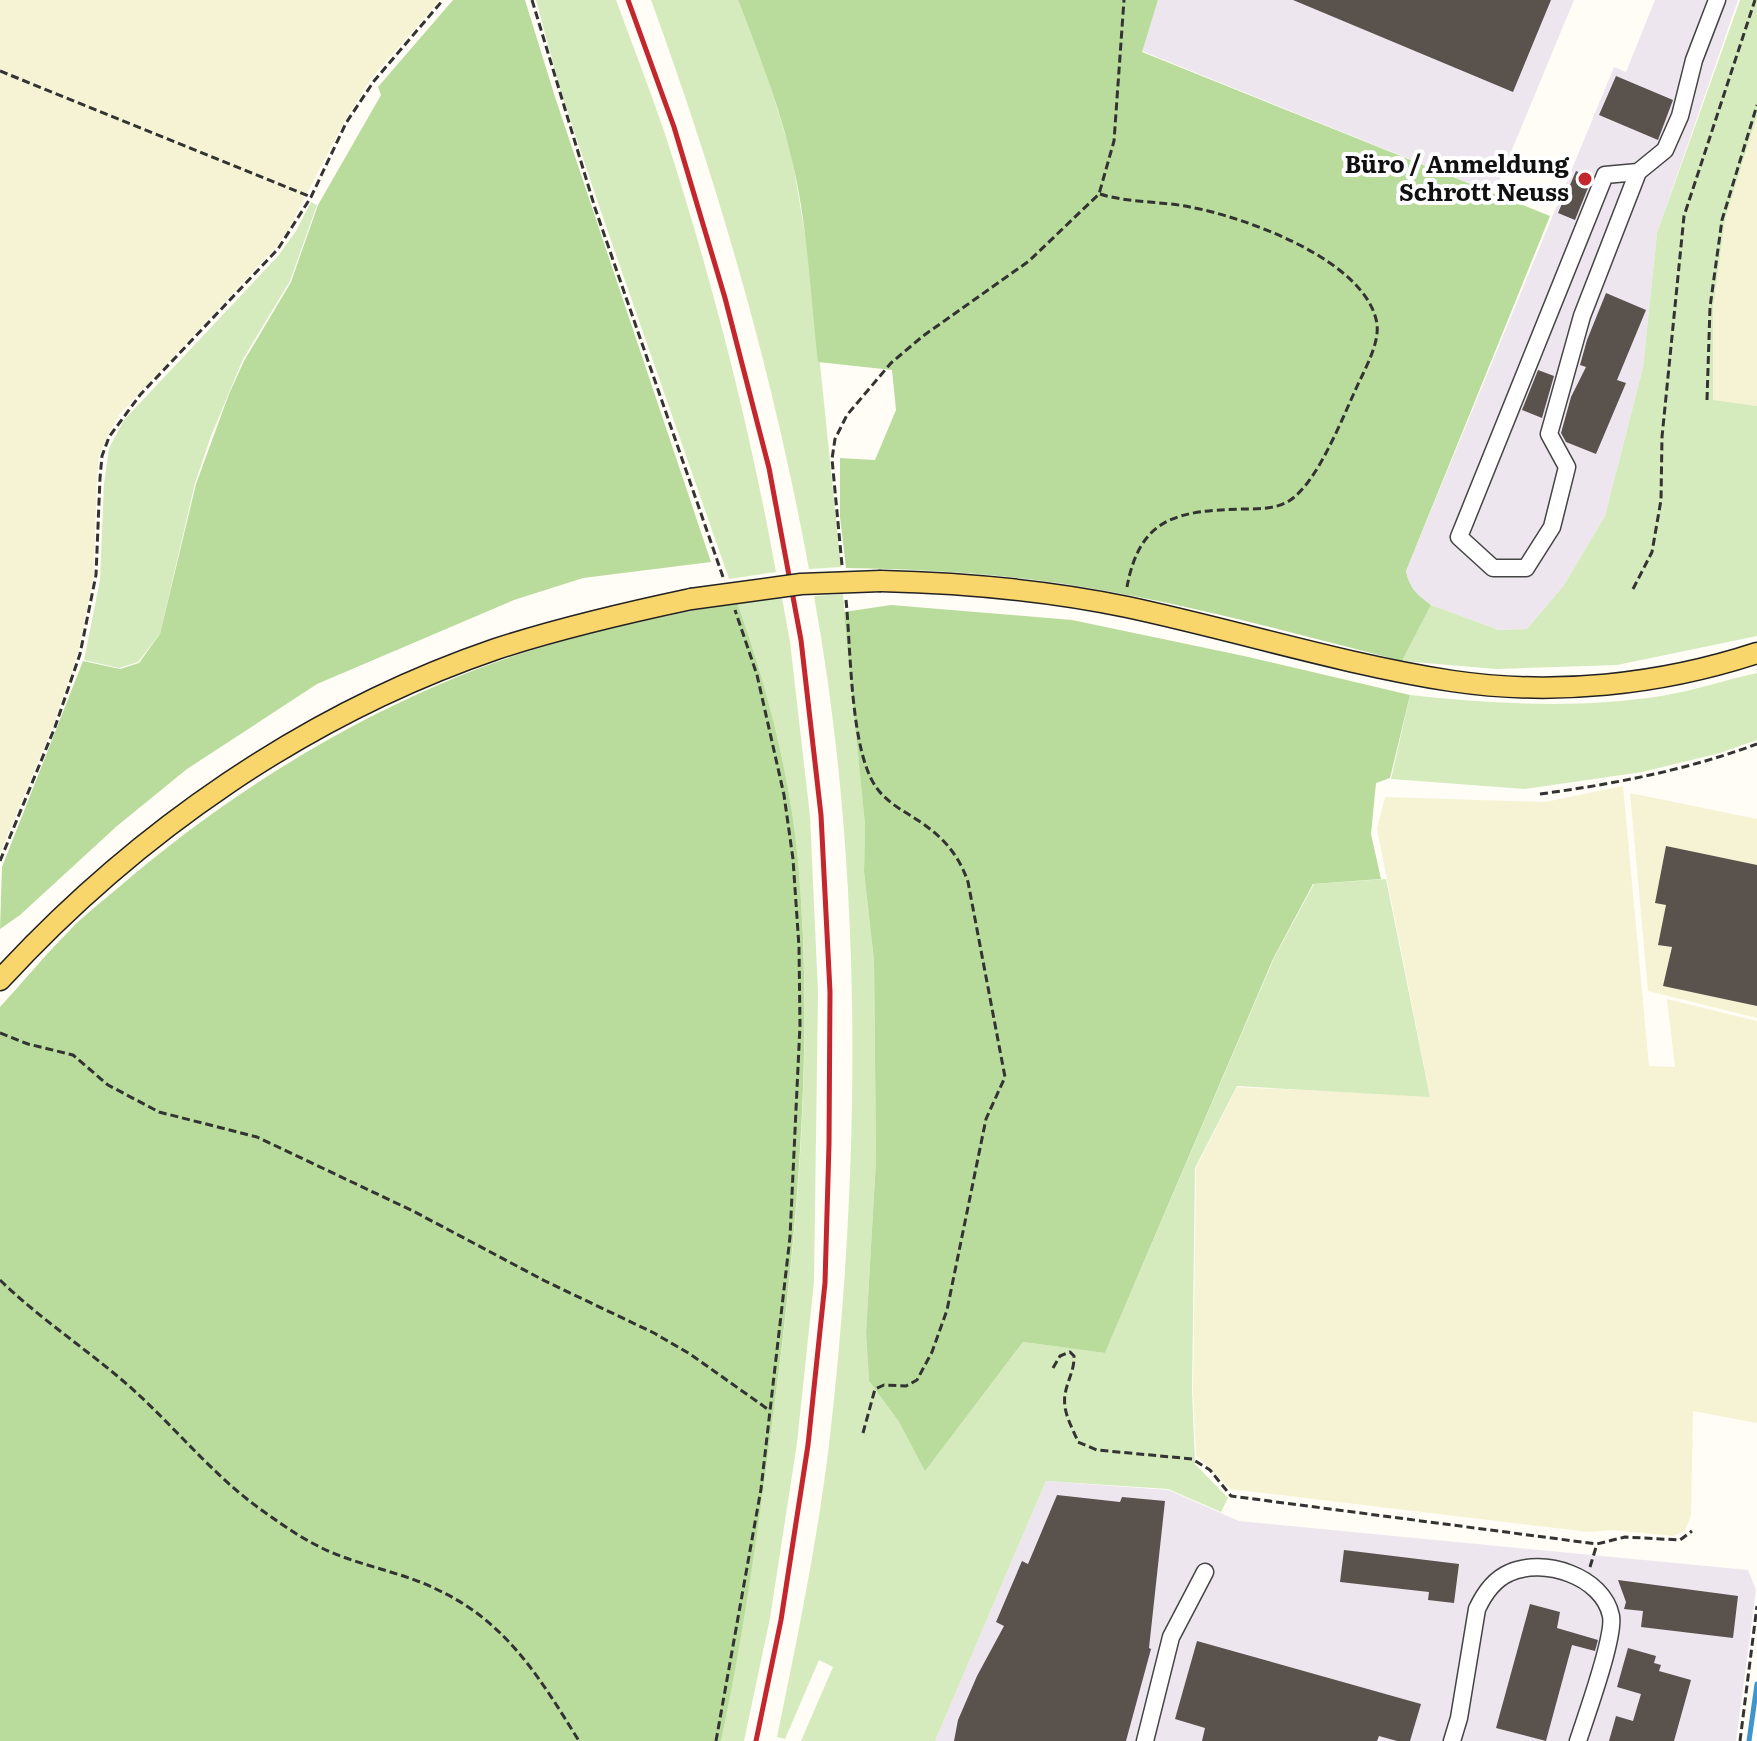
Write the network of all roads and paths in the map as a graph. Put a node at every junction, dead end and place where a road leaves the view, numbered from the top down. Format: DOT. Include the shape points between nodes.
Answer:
graph roads {
  1 [pos="443,0"];
  2 [pos="532,0"];
  3 [pos="1124,0"];
  4 [pos="1717,0"];
  5 [pos="1755,0"];
  6 [pos="0,71"];
  7 [pos="1757,105"];
  8 [pos="1638,172"];
  9 [pos="1099,194"];
  10 [pos="311,197"];
  11 [pos="1707,400"];
  12 [pos="1130,569"];
  13 [pos="844,579"];
  14 [pos="727,589"];
  15 [pos="1633,589"];
  16 [pos="845,595"];
  17 [pos="732,603"];
  18 [pos="1757,653"];
  19 [pos="1757,744"];
  20 [pos="1540,794"];
  21 [pos="0,861"];
  22 [pos="0,980"];
  23 [pos="0,1033"];
  24 [pos="0,1280"];
  25 [pos="1053,1368"];
  26 [pos="769,1410"];
  27 [pos="863,1433"];
  28 [pos="1692,1531"];
  29 [pos="1597,1544"];
  30 [pos="1205,1572"];
  31 [pos="1584,1580"];
  32 [pos="1757,1606"];
  33 [pos="579,1741"];
  34 [pos="716,1741"];
  35 [pos="1145,1741"];
  36 [pos="1452,1741"];
  37 [pos="1578,1741"];
  38 [pos="1740,1741"];
  1 -- 10 [label="path" via="374,81 346,123"];
  2 -- 14 [label="path" via="595,208"];
  3 -- 9 [label="path" via="1114,141"];
  4 -- 8 [label="street" via="1665,150"];
  5 -- 15 [label="path" via="1684,216 1662,437 1661,500 1652,552"];
  6 -- 10 [label="path"];
  7 -- 11 [label="path" via="1722,220 1710,307"];
  8 -- 8 [label="street" via="1582,316 1549,434 1567,467 1552,527 1526,568 1493,568 1459,537 1605,175"];
  9 -- 12 [label="path" via="1213,212 1273,232 1331,264 1351,282 1369,303 1377,327 1370,358 1313,476 1299,493 1275,507 1176,516 1147,536"];
  9 -- 13 [label="path" via="1029,261 891,363 847,415 832,459"];
  10 -- 21 [label="path" via="278,249 140,395 109,437 102,456 96,575 84,641"];
  16 -- 27 [label="path" via="864,762 883,796 937,834 962,864 1005,1077 986,1119 947,1310 932,1352 917,1380 875,1389"];
  17 -- 26 [label="path" via="757,675 784,795 799,947 790,1237"];
  18 -- 22 [label="main road, bridge" via="1678,674 1565,687 1454,681 1210,625 997,586 801,584 691,599 598,619 495,650 332,721 253,767 157,834 72,906"];
  19 -- 20 [label="path" via="1650,775"];
  23 -- 26 [label="path" via="73,1055 108,1085 159,1112 257,1137 413,1211 654,1333"];
  24 -- 33 [label="path" via="123,1381 213,1472 267,1514 316,1546 438,1589 475,1612 538,1675"];
  25 -- 29 [label="path" via="1060,1356 1074,1356 1064,1405 1083,1446 1192,1459 1210,1470 1231,1496"];
  26 -- 34 [label="path" via="761,1489"];
  28 -- 29 [label="path" via="1680,1540 1625,1537"];
  29 -- 31 [label="path"];
  30 -- 35 [label="street" via="1171,1637"];
  31 -- 36 [label="street" via="1565,1571 1535,1568 1510,1572 1493,1584 1477,1609"];
  31 -- 37 [label="street" via="1603,1598 1611,1623"];
  32 -- 38 [label="path"];
}
